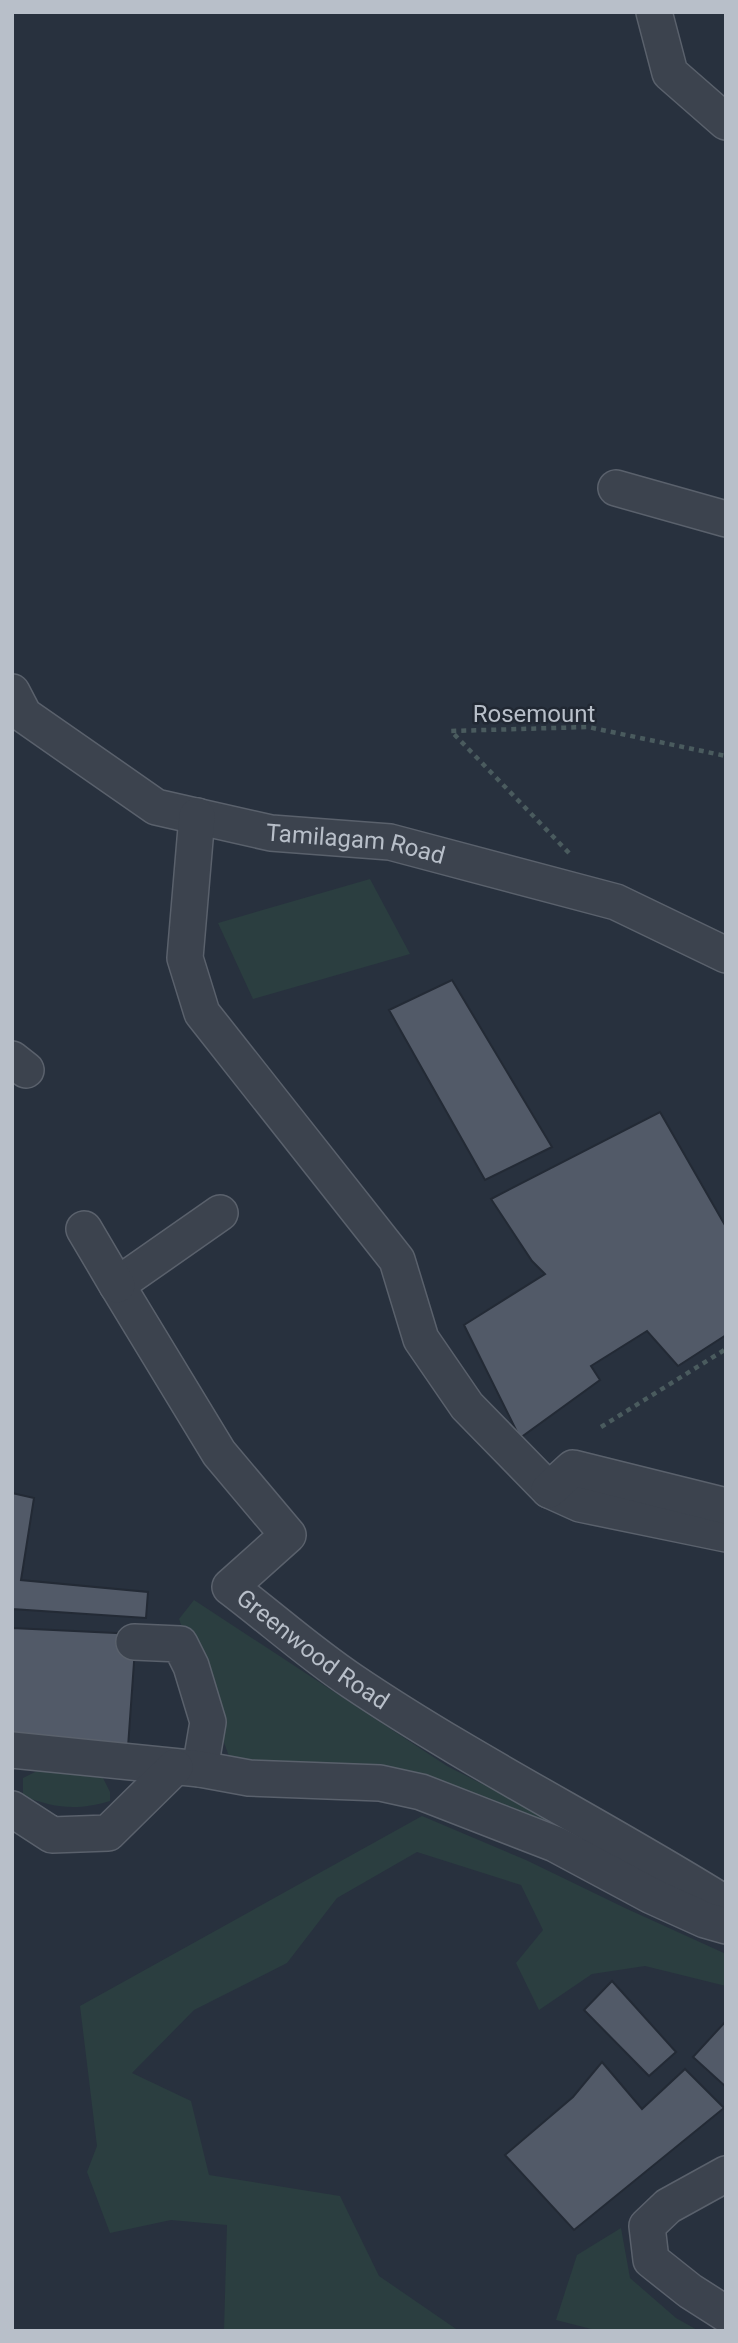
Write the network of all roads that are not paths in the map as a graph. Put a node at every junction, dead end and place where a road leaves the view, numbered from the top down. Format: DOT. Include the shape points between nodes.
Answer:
graph roads {
  1 [pos="654,12"];
  2 [pos="726,122"];
  3 [pos="616,488"];
  4 [pos="726,519"];
  5 [pos="12,692"];
  6 [pos="197,816"];
  7 [pos="726,955"];
  8 [pos="220,1213"];
  9 [pos="84,1229"];
  10 [pos="117,1285"];
  11 [pos="549,1490"];
  12 [pos="726,1506"];
  13 [pos="726,1534"];
  14 [pos="135,1642"];
  15 [pos="12,1750"];
  16 [pos="188,1768"];
  17 [pos="12,1809"];
  18 [pos="726,1904"];
  19 [pos="726,1926"];
  20 [pos="726,2174"];
  21 [pos="726,2314"];
  1 -- 2 [label="street" via="670,72"];
  3 -- 4 [label="street"];
  5 -- 6 [label="street, Tamilagam Road" via="24,715 156,807"];
  6 -- 7 [label="street, Tamilagam Road" via="271,833 390,842 616,902"];
  6 -- 11 [label="street" via="185,958 202,1013 397,1260 421,1339 467,1406"];
  8 -- 10 [label="street"];
  9 -- 10 [label="street, Greenwood Road"];
  10 -- 18 [label="street, Greenwood Road" via="219,1453 288,1535 230,1587 351,1680"];
  11 -- 12 [label="street" via="573,1468"];
  11 -- 13 [label="street" via="580,1504"];
  14 -- 16 [label="street" via="180,1644 191,1666 208,1722"];
  15 -- 16 [label="street"];
  16 -- 17 [label="street" via="108,1833 52,1835"];
  16 -- 19 [label="street" via="249,1778 380,1783 421,1792 555,1844 652,1896"];
  20 -- 21 [label="street" via="668,2206 647,2226 651,2260"];
}
